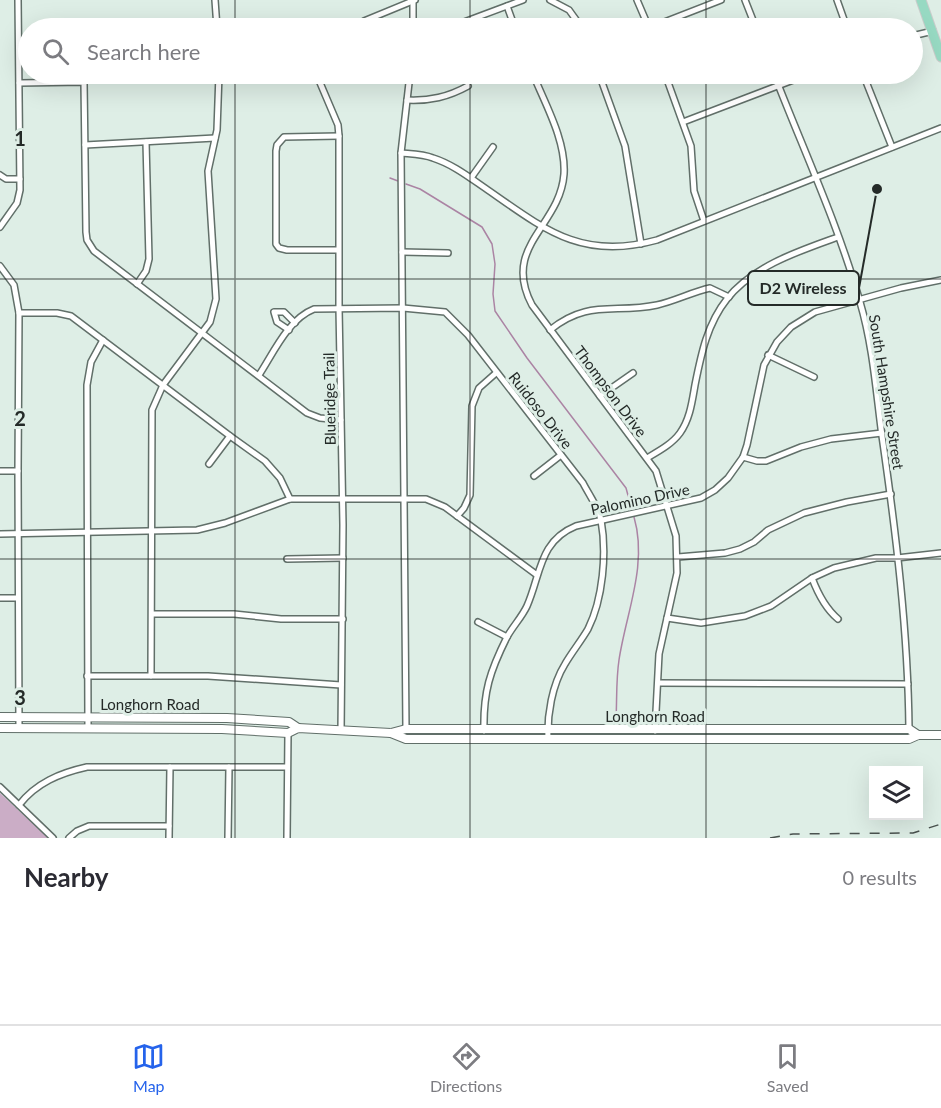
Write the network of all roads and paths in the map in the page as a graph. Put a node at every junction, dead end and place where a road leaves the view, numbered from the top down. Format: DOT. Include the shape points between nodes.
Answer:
graph roads {
  1 [pos="18,0"];
  2 [pos="215,0"];
  3 [pos="414,0"];
  4 [pos="523,0"];
  5 [pos="550,0"];
  6 [pos="637,0"];
  7 [pos="721,0"];
  8 [pos="745,0"];
  9 [pos="837,0"];
  10 [pos="921,0"];
  11 [pos="507,6"];
  12 [pos="18,18"];
  13 [pos="216,18"];
  14 [pos="371,18"];
  15 [pos="413,18"];
  16 [pos="475,18"];
  17 [pos="511,18"];
  18 [pos="575,18"];
  19 [pos="645,18"];
  20 [pos="675,18"];
  21 [pos="752,18"];
  22 [pos="843,18"];
  23 [pos="933,31"];
  24 [pos="923,33"];
  25 [pos="941,57"];
  26 [pos="20,84"];
  27 [pos="84,84"];
  28 [pos="219,84"];
  29 [pos="321,84"];
  30 [pos="409,84"];
  31 [pos="537,84"];
  32 [pos="603,84"];
  33 [pos="669,84"];
  34 [pos="867,84"];
  35 [pos="778,85"];
  36 [pos="468,86"];
  37 [pos="407,100"];
  38 [pos="683,122"];
  39 [pos="941,128"];
  40 [pos="339,136"];
  41 [pos="214,138"];
  42 [pos="146,142"];
  43 [pos="85,145"];
  44 [pos="493,147"];
  45 [pos="892,147"];
  46 [pos="401,153"];
  47 [pos="0,175"];
  48 [pos="814,177"];
  49 [pos="471,178"];
  50 [pos="20,179"];
  51 [pos="704,221"];
  52 [pos="0,227"];
  53 [pos="543,227"];
  54 [pos="838,237"];
  55 [pos="641,244"];
  56 [pos="338,250"];
  57 [pos="402,252"];
  58 [pos="448,253"];
  59 [pos="0,266"];
  60 [pos="941,280"];
  61 [pos="137,284"];
  62 [pos="729,297"];
  63 [pos="860,300"];
  64 [pos="339,308"];
  65 [pos="403,308"];
  66 [pos="20,313"];
  67 [pos="295,323"];
  68 [pos="289,330"];
  69 [pos="550,330"];
  70 [pos="202,334"];
  71 [pos="103,340"];
  72 [pos="768,355"];
  73 [pos="496,373"];
  74 [pos="633,373"];
  75 [pos="259,375"];
  76 [pos="814,377"];
  77 [pos="163,385"];
  78 [pos="600,396"];
  79 [pos="341,420"];
  80 [pos="882,433"];
  81 [pos="230,436"];
  82 [pos="561,455"];
  83 [pos="742,457"];
  84 [pos="647,458"];
  85 [pos="209,464"];
  86 [pos="0,471"];
  87 [pos="18,471"];
  88 [pos="534,476"];
  89 [pos="891,494"];
  90 [pos="342,498"];
  91 [pos="290,499"];
  92 [pos="404,499"];
  93 [pos="667,506"];
  94 [pos="458,516"];
  95 [pos="600,520"];
  96 [pos="152,532"];
  97 [pos="0,534"];
  98 [pos="18,534"];
  99 [pos="86,534"];
  100 [pos="941,553"];
  101 [pos="678,557"];
  102 [pos="343,558"];
  103 [pos="897,558"];
  104 [pos="286,559"];
  105 [pos="537,575"];
  106 [pos="812,578"];
  107 [pos="0,598"];
  108 [pos="18,598"];
  109 [pos="152,614"];
  110 [pos="666,618"];
  111 [pos="343,619"];
  112 [pos="838,620"];
  113 [pos="478,622"];
  114 [pos="507,637"];
  115 [pos="87,676"];
  116 [pos="151,676"];
  117 [pos="658,683"];
  118 [pos="908,684"];
  119 [pos="341,685"];
  120 [pos="0,717"];
  121 [pos="19,717"];
  122 [pos="88,718"];
  123 [pos="0,728"];
  124 [pos="19,728"];
  125 [pos="88,728"];
  126 [pos="298,728"];
  127 [pos="406,729"];
  128 [pos="548,729"];
  129 [pos="909,729"];
  130 [pos="484,730"];
  131 [pos="655,730"];
  132 [pos="854,730"];
  133 [pos="341,731"];
  134 [pos="288,733"];
  135 [pos="391,733"];
  136 [pos="918,735"];
  137 [pos="941,735"];
  138 [pos="483,739"];
  139 [pos="854,739"];
  140 [pos="548,740"];
  141 [pos="656,740"];
  142 [pos="170,767"];
  143 [pos="229,767"];
  144 [pos="287,767"];
  145 [pos="0,787"];
  146 [pos="19,806"];
  147 [pos="169,826"];
  148 [pos="54,838"];
  149 [pos="69,838"];
  150 [pos="169,838"];
  151 [pos="228,838"];
  152 [pos="287,838"];
  1 -- 12 [label="street"];
  2 -- 13 [label="street"];
  3 -- 14 [label="street"];
  3 -- 15 [label="street"];
  4 -- 11 [label="street"];
  5 -- 18 [label="street" via="569,10"];
  6 -- 19 [label="street"];
  7 -- 20 [label="street"];
  8 -- 21 [label="street"];
  9 -- 22 [label="street"];
  10 -- 23 [label="main road"];
  11 -- 16 [label="street"];
  11 -- 17 [label="street"];
  23 -- 24 [label="street"];
  23 -- 25 [label="main road"];
  26 -- 50 [label="street"];
  27 -- 43 [label="street"];
  28 -- 41 [label="street"];
  29 -- 40 [label="street, Blueridge Trail"];
  30 -- 37 [label="street"];
  31 -- 53 [label="street, Thompson Drive" via="560,142 564,164 558,199"];
  32 -- 55 [label="street" via="625,146"];
  33 -- 38 [label="street"];
  34 -- 45 [label="street"];
  35 -- 38 [label="street"];
  35 -- 48 [label="street, South Hampshire Street"];
  36 -- 37 [label="street" via="440,99"];
  37 -- 46 [label="street"];
  38 -- 51 [label="street" via="691,146 694,191"];
  39 -- 45 [label="street"];
  40 -- 56 [label="street, Blueridge Trail"];
  40 -- 56 [label="street" via="284,137 276,151 276,244 287,250"];
  41 -- 42 [label="street"];
  41 -- 70 [label="street" via="208,171 216,299"];
  42 -- 43 [label="street"];
  42 -- 61 [label="street" via="149,259"];
  43 -- 61 [label="street" via="87,240 94,251"];
  44 -- 49 [label="street"];
  45 -- 48 [label="street"];
  46 -- 49 [label="street" via="435,158"];
  46 -- 57 [label="street"];
  47 -- 50 [label="street"];
  48 -- 51 [label="street"];
  48 -- 54 [label="street, South Hampshire Street"];
  49 -- 53 [label="street"];
  50 -- 52 [label="street" via="17,203"];
  51 -- 55 [label="street"];
  53 -- 55 [label="street" via="591,246"];
  53 -- 69 [label="street, Thompson Drive" via="525,254 523,276 529,300"];
  54 -- 62 [label="street" via="770,264"];
  54 -- 63 [label="street, South Hampshire Street"];
  56 -- 64 [label="street, Blueridge Trail"];
  57 -- 58 [label="street"];
  57 -- 65 [label="street"];
  59 -- 66 [label="street" via="14,285"];
  60 -- 63 [label="street, Palomino Drive"];
  61 -- 70 [label="street"];
  62 -- 69 [label="street" via="710,288 656,305 581,312"];
  62 -- 84 [label="street" via="710,328 690,413 681,432"];
  63 -- 72 [label="street, Palomino Drive" via="800,320 782,335"];
  63 -- 80 [label="street, South Hampshire Street"];
  64 -- 65 [label="street, Ruidoso Drive"];
  64 -- 67 [label="street, Ruidoso Drive" via="314,309"];
  64 -- 79 [label="street, Blueridge Trail"];
  65 -- 73 [label="street, Ruidoso Drive" via="445,312"];
  65 -- 92 [label="street"];
  66 -- 71 [label="street" via="65,314"];
  66 -- 87 [label="street"];
  67 -- 68 [label="street, Ruidoso Drive"];
  67 -- 68 [label="street" via="284,312 274,312 277,322"];
  68 -- 75 [label="street, Ruidoso Drive"];
  69 -- 78 [label="street, Thompson Drive"];
  70 -- 75 [label="street"];
  70 -- 77 [label="street"];
  71 -- 77 [label="street"];
  71 -- 99 [label="street" via="91,362 87,385"];
  72 -- 76 [label="street"];
  72 -- 83 [label="street, Palomino Drive"];
  73 -- 82 [label="street, Ruidoso Drive"];
  73 -- 94 [label="street" via="479,388 472,406 470,495"];
  74 -- 78 [label="street"];
  75 -- 79 [label="street" via="307,413"];
  77 -- 81 [label="street"];
  77 -- 96 [label="street" via="151,419"];
  78 -- 84 [label="street, Thompson Drive"];
  79 -- 90 [label="street, Blueridge Trail"];
  80 -- 83 [label="street" via="831,439 766,461"];
  80 -- 89 [label="street, South Hampshire Street"];
  81 -- 85 [label="street"];
  81 -- 91 [label="street" via="265,461 280,478"];
  82 -- 88 [label="street"];
  82 -- 95 [label="street, Ruidoso Drive" via="583,483"];
  83 -- 93 [label="street, Palomino Drive" via="715,490 701,498"];
  84 -- 93 [label="street, Thompson Drive" via="656,471"];
  86 -- 87 [label="street"];
  87 -- 98 [label="street"];
  89 -- 101 [label="street" via="804,513 725,554"];
  89 -- 103 [label="street, South Hampshire Street"];
  90 -- 91 [label="street"];
  90 -- 92 [label="street"];
  90 -- 102 [label="street, Blueridge Trail"];
  91 -- 96 [label="street" via="211,528"];
  92 -- 94 [label="street" via="435,501"];
  92 -- 127 [label="street"];
  93 -- 95 [label="street, Palomino Drive"];
  93 -- 101 [label="street, Thompson Drive"];
  94 -- 105 [label="street"];
  95 -- 105 [label="street, Palomino Drive" via="560,535 548,548"];
  95 -- 128 [label="street, Ruidoso Drive" via="604,566 597,597 589,627 559,677"];
  96 -- 99 [label="street"];
  96 -- 109 [label="street"];
  97 -- 98 [label="street"];
  98 -- 99 [label="street"];
  98 -- 108 [label="street"];
  99 -- 115 [label="street"];
  100 -- 103 [label="street"];
  101 -- 110 [label="street, Thompson Drive"];
  102 -- 104 [label="street"];
  102 -- 111 [label="street, Blueridge Trail"];
  103 -- 106 [label="street" via="876,558"];
  103 -- 118 [label="street, South Hampshire Street"];
  105 -- 114 [label="street, Palomino Drive" via="526,608"];
  106 -- 110 [label="street" via="771,606 745,616 701,623"];
  106 -- 112 [label="street" via="816,591"];
  107 -- 108 [label="street"];
  108 -- 121 [label="street"];
  109 -- 111 [label="street"];
  109 -- 116 [label="street"];
  110 -- 117 [label="street, Thompson Drive"];
  111 -- 119 [label="street, Blueridge Trail"];
  113 -- 114 [label="street"];
  114 -- 130 [label="street, Palomino Drive" via="491,669 483,711"];
  115 -- 116 [label="street"];
  115 -- 122 [label="street"];
  116 -- 119 [label="street"];
  117 -- 118 [label="street"];
  117 -- 131 [label="street, Thompson Drive"];
  118 -- 129 [label="street, South Hampshire Street"];
  119 -- 133 [label="street, Blueridge Trail"];
  120 -- 121 [label="main road, Longhorn Road"];
  121 -- 122 [label="main road, Longhorn Road"];
  121 -- 124 [label="street"];
  122 -- 125 [label="street"];
  122 -- 126 [label="main road, Longhorn Road" via="227,718 289,722"];
  123 -- 124 [label="main road, Longhorn Road"];
  124 -- 125 [label="main road, Longhorn Road"];
  125 -- 134 [label="main road, Longhorn Road"];
  126 -- 133 [label="main road, Longhorn Road"];
  126 -- 134 [label="main road"];
  127 -- 130 [label="main road, Longhorn Road"];
  127 -- 135 [label="main road, Longhorn Road"];
  128 -- 130 [label="main road, Longhorn Road"];
  128 -- 131 [label="main road, Longhorn Road"];
  128 -- 140 [label="street, Ruidoso Drive"];
  129 -- 132 [label="main road, Longhorn Road"];
  129 -- 136 [label="main road"];
  130 -- 138 [label="street, Palomino Drive"];
  131 -- 132 [label="main road, Longhorn Road"];
  131 -- 141 [label="street, Thompson Drive"];
  132 -- 139 [label="main road"];
  133 -- 135 [label="main road, Longhorn Road"];
  134 -- 144 [label="street"];
  135 -- 138 [label="main road, Longhorn Road" via="406,740"];
  136 -- 137 [label="main road, Longhorn Road"];
  136 -- 139 [label="main road, Longhorn Road" via="909,739"];
  138 -- 140 [label="main road, Longhorn Road"];
  139 -- 141 [label="main road, Longhorn Road"];
  140 -- 141 [label="main road, Longhorn Road"];
  142 -- 143 [label="street"];
  142 -- 146 [label="street" via="100,766 66,772 38,786"];
  142 -- 147 [label="street"];
  143 -- 144 [label="street"];
  143 -- 151 [label="street"];
  144 -- 152 [label="street"];
  145 -- 146 [label="street"];
  146 -- 148 [label="street"];
  147 -- 149 [label="street" via="89,826"];
  147 -- 150 [label="street"];
}
